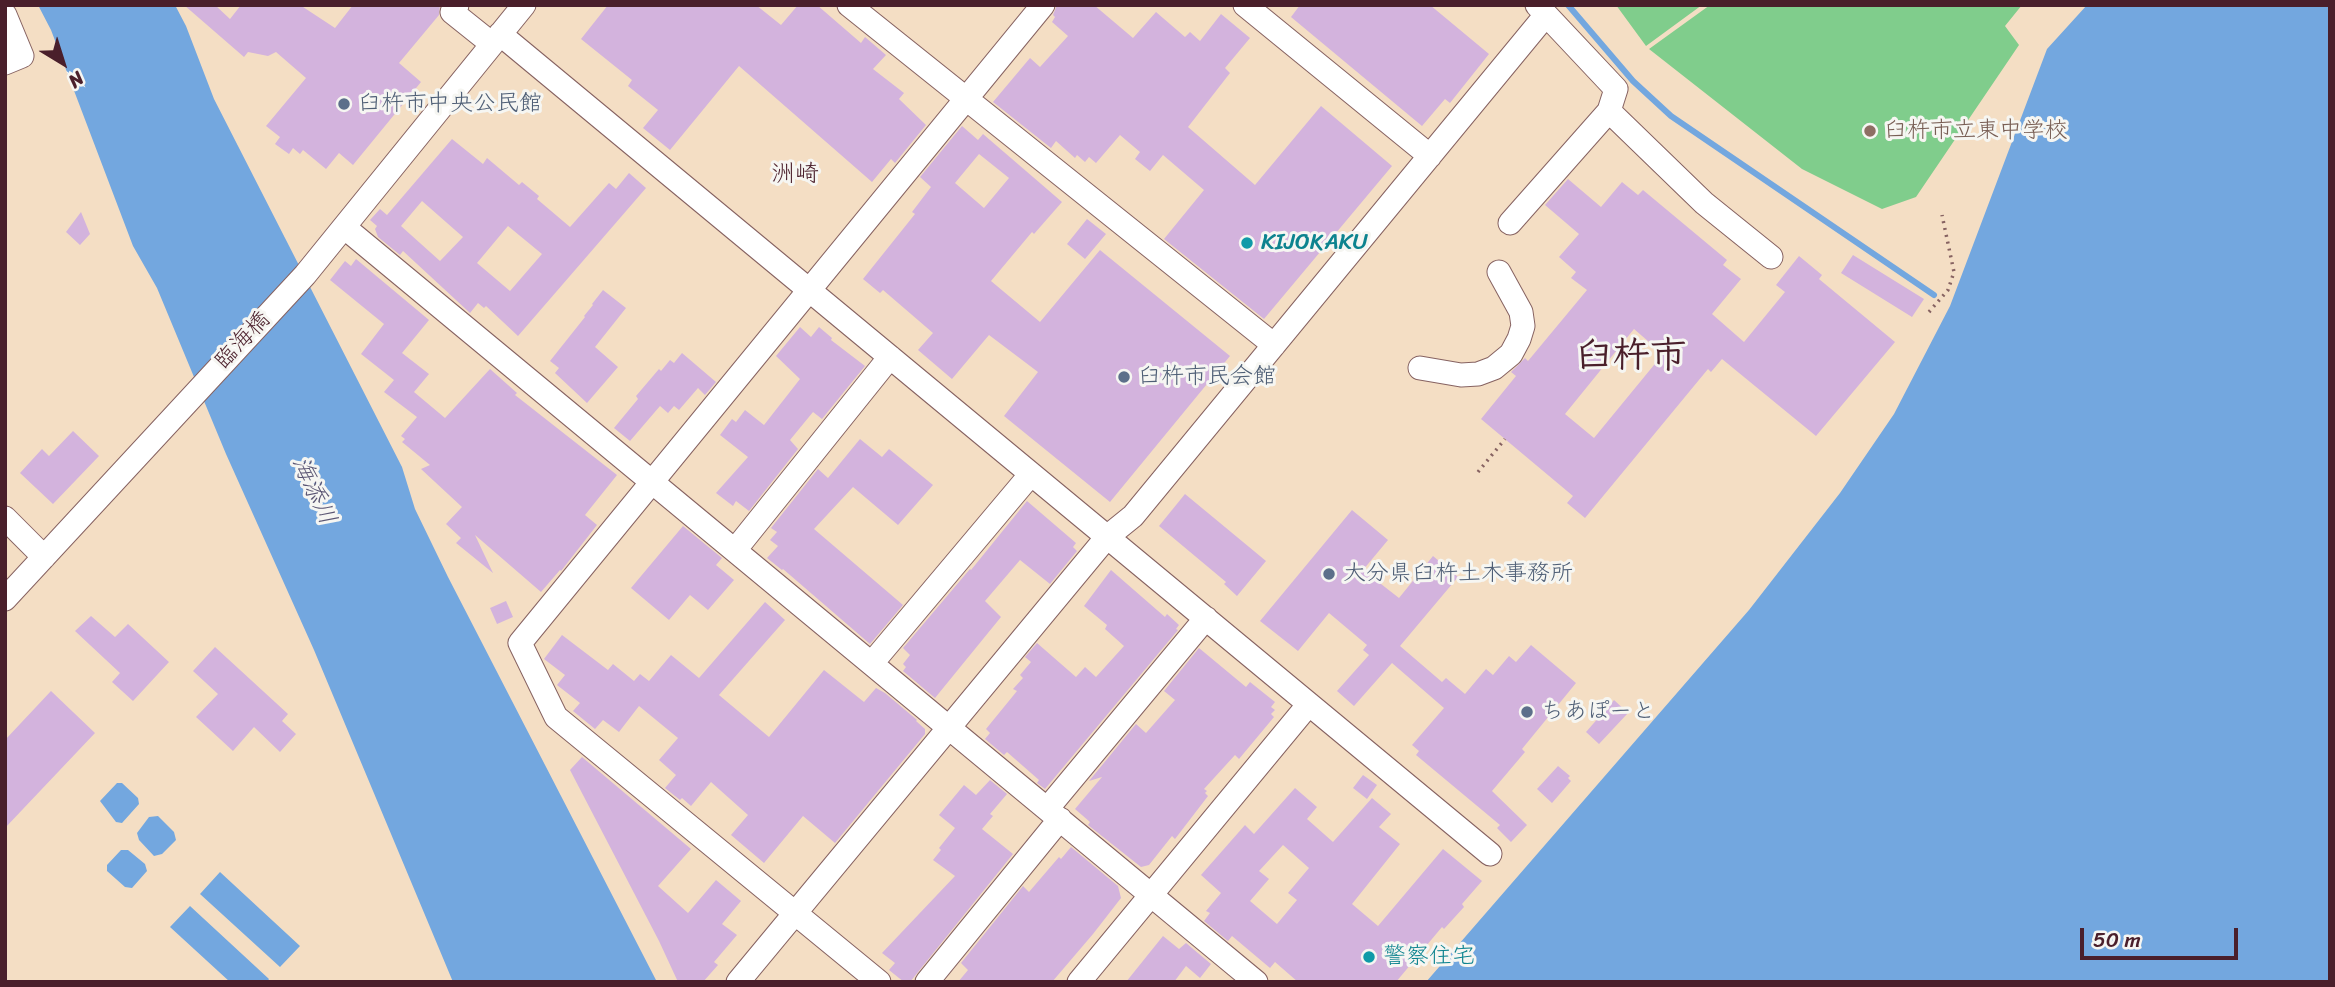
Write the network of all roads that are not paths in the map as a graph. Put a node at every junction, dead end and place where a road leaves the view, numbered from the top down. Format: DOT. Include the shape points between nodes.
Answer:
graph roads {
  1 [pos="457,5"];
  2 [pos="524,5"];
  3 [pos="849,5"];
  4 [pos="1043,5"];
  5 [pos="1245,5"];
  6 [pos="1541,11"];
  7 [pos="5,15"];
  8 [pos="496,39"];
  9 [pos="5,63"];
  10 [pos="965,100"];
  11 [pos="1609,111"];
  12 [pos="1430,156"];
  13 [pos="1510,223"];
  14 [pos="344,227"];
  15 [pos="1771,257"];
  16 [pos="1499,272"];
  17 [pos="809,290"];
  18 [pos="1274,345"];
  19 [pos="890,357"];
  20 [pos="1420,368"];
  21 [pos="1031,474"];
  22 [pos="652,481"];
  23 [pos="5,518"];
  24 [pos="1107,537"];
  25 [pos="735,550"];
  26 [pos="44,557"];
  27 [pos="5,599"];
  28 [pos="1206,618"];
  29 [pos="872,663"];
  30 [pos="1309,704"];
  31 [pos="949,727"];
  32 [pos="1054,814"];
  33 [pos="1490,854"];
  34 [pos="1151,894"];
  35 [pos="795,913"];
  36 [pos="738,982"];
  37 [pos="879,982"];
  38 [pos="927,982"];
  39 [pos="1079,982"];
  40 [pos="1256,982"];
  1 -- 8 [label="street" via="452,12"];
  2 -- 8 [label="street, 臨海橋"];
  3 -- 10 [label="street"];
  4 -- 10 [label="street"];
  5 -- 12 [label="street"];
  6 -- 11 [label="street" via="1616,89"];
  6 -- 12 [label="street"];
  7 -- 9 [label="street" via="22,56"];
  8 -- 14 [label="street, 臨海橋"];
  8 -- 17 [label="street"];
  10 -- 17 [label="street"];
  10 -- 18 [label="street"];
  11 -- 13 [label="street"];
  11 -- 15 [label="street" via="1704,203"];
  12 -- 18 [label="street"];
  14 -- 22 [label="street"];
  14 -- 26 [label="street, 臨海橋"];
  16 -- 20 [label="street" via="1521,312 1523,326 1511,354 1478,374"];
  17 -- 19 [label="street"];
  17 -- 22 [label="street"];
  18 -- 24 [label="street" via="1133,516"];
  19 -- 21 [label="street"];
  19 -- 25 [label="street"];
  21 -- 24 [label="street"];
  21 -- 29 [label="street"];
  22 -- 25 [label="street"];
  22 -- 35 [label="street" via="520,643 556,717"];
  23 -- 26 [label="street"];
  24 -- 28 [label="street"];
  24 -- 31 [label="street"];
  25 -- 29 [label="street"];
  26 -- 27 [label="street, 臨海橋"];
  28 -- 30 [label="street"];
  28 -- 32 [label="street"];
  29 -- 31 [label="street"];
  30 -- 33 [label="street"];
  30 -- 34 [label="street"];
  31 -- 32 [label="street"];
  31 -- 35 [label="street"];
  32 -- 34 [label="street"];
  32 -- 38 [label="street"];
  34 -- 39 [label="street"];
  34 -- 40 [label="street"];
  35 -- 36 [label="street"];
  35 -- 37 [label="street"];
}
